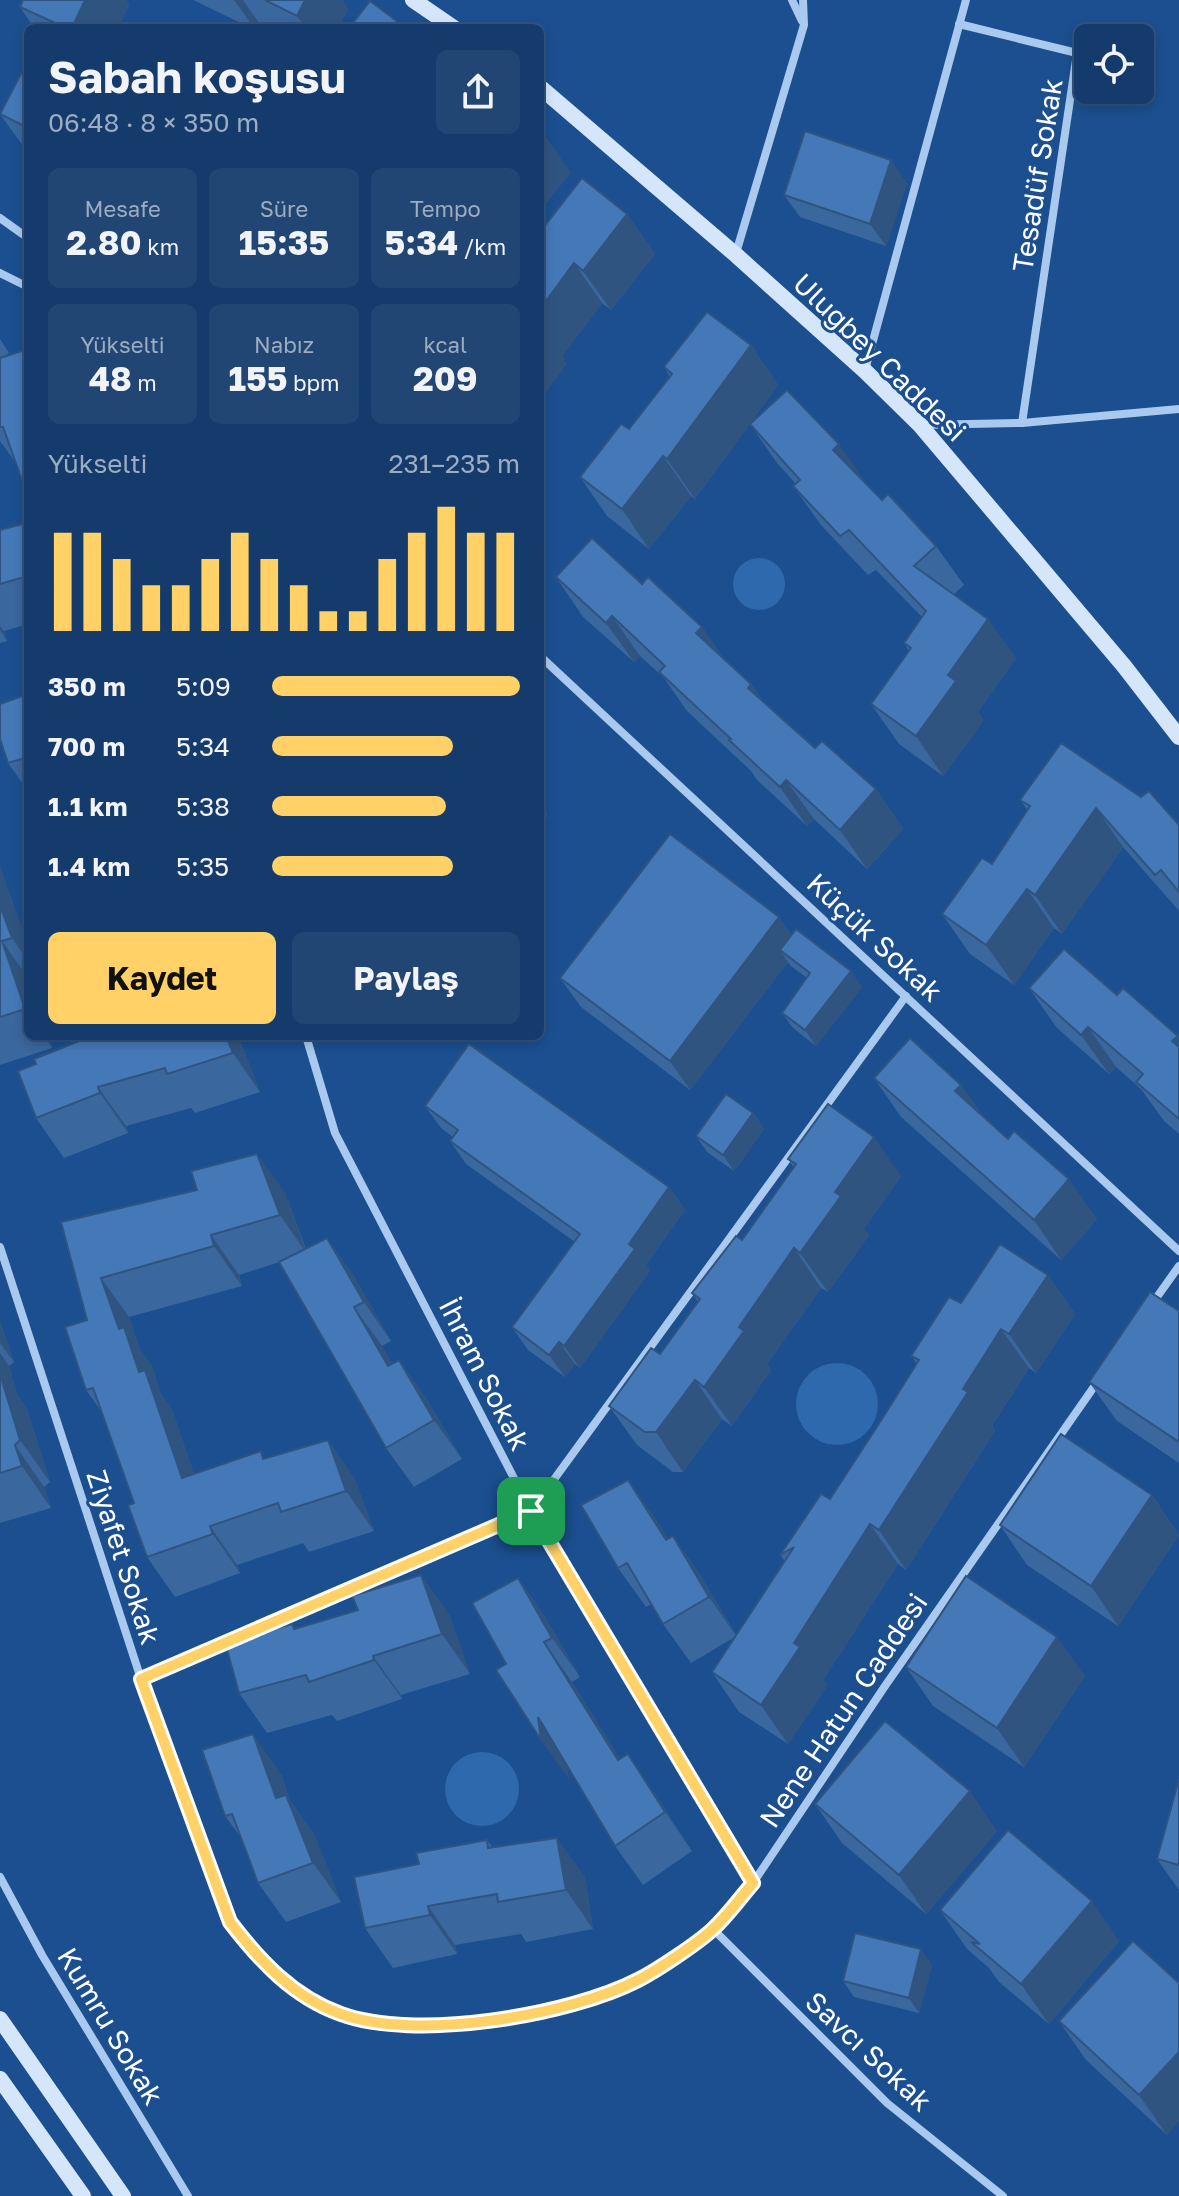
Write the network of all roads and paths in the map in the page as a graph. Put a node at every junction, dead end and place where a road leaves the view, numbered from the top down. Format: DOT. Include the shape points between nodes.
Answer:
graph roads {
  1 [pos="413,0"];
  2 [pos="792,0"];
  3 [pos="803,0"];
  4 [pos="966,0"];
  5 [pos="448,24"];
  6 [pos="959,24"];
  7 [pos="804,25"];
  8 [pos="544,90"];
  9 [pos="0,218"];
  10 [pos="24,235"];
  11 [pos="736,255"];
  12 [pos="0,273"];
  13 [pos="24,285"];
  14 [pos="865,371"];
  15 [pos="1179,409"];
  16 [pos="1022,423"];
  17 [pos="920,425"];
  18 [pos="544,660"];
  19 [pos="1179,737"];
  20 [pos="906,996"];
  21 [pos="307,1040"];
  22 [pos="0,1247"];
  23 [pos="1179,1251"];
  24 [pos="1179,1266"];
  25 [pos="1143,1317"];
  26 [pos="1108,1368"];
  27 [pos="531,1511"];
  28 [pos="141,1679"];
  29 [pos="0,1877"];
  30 [pos="753,1883"];
  31 [pos="230,1922"];
  32 [pos="713,1929"];
  33 [pos="0,2019"];
  34 [pos="0,2079"];
  35 [pos="83,2196"];
  36 [pos="123,2196"];
  37 [pos="188,2196"];
  38 [pos="1003,2196"];
  1 -- 5 [label="street"];
  2 -- 7 [label="street"];
  3 -- 7 [label="street"];
  4 -- 6 [label="street"];
  6 -- 14 [label="street"];
  6 -- 16 [label="street, Tesadüf Sokak" via="1077,53"];
  7 -- 11 [label="street"];
  8 -- 11 [label="street, Uluğbey Caddesi"];
  9 -- 10 [label="street"];
  11 -- 14 [label="street, Uluğbey Caddesi"];
  12 -- 13 [label="street"];
  14 -- 17 [label="street, Uluğbey Caddesi"];
  15 -- 16 [label="street"];
  16 -- 17 [label="street"];
  17 -- 19 [label="street, Uluğbey Caddesi"];
  18 -- 20 [label="street, Küçük Sokak"];
  20 -- 23 [label="street, Küçük Sokak"];
  20 -- 27 [label="street"];
  21 -- 27 [label="street, İhram Sokak" via="335,1133"];
  22 -- 28 [label="street, Ziyafet Sokak"];
  24 -- 25 [label="street"];
  26 -- 30 [label="street, Nene Hatun Caddesi"];
  27 -- 28 [label="street"];
  27 -- 30 [label="street, İhram Sokak"];
  28 -- 31 [label="street, Ziyafet Sokak"];
  29 -- 37 [label="street, Kumru Sokak"];
  30 -- 32 [label="street, Nene Hatun Caddesi"];
  31 -- 32 [label="street, Nene Hatun Caddesi" via="280,1979 307,1998 341,2014 391,2027 447,2026 592,2000 639,1979"];
  32 -- 38 [label="street, Savcı Sokak" via="887,2103"];
  33 -- 36 [label="street"];
  34 -- 35 [label="street"];
}
